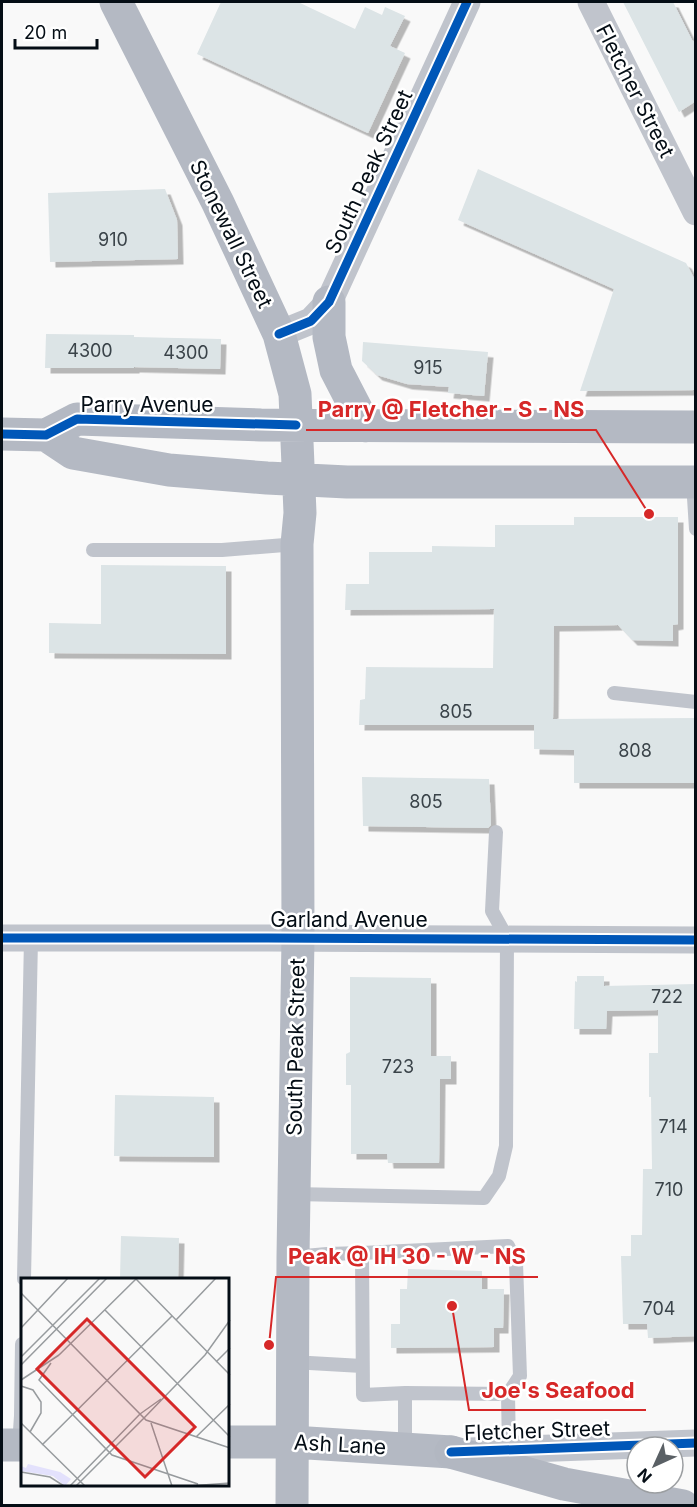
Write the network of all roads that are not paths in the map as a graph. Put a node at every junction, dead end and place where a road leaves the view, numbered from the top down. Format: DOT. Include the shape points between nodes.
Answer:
graph roads {
  1 [pos="116,2"];
  2 [pos="467,2"];
  3 [pos="591,2"];
  4 [pos="696,212"];
  5 [pos="329,302"];
  6 [pos="279,334"];
  7 [pos="296,425"];
  8 [pos="365,426"];
  9 [pos="696,427"];
  10 [pos="2,434"];
  11 [pos="46,435"];
  12 [pos="298,480"];
  13 [pos="694,482"];
  14 [pos="696,529"];
  15 [pos="297,544"];
  16 [pos="93,550"];
  17 [pos="614,693"];
  18 [pos="696,702"];
  19 [pos="496,832"];
  20 [pos="298,938"];
  21 [pos="507,938"];
  22 [pos="2,939"];
  23 [pos="31,939"];
  24 [pos="696,940"];
  25 [pos="294,1194"];
  26 [pos="362,1253"];
  27 [pos="293,1257"];
  28 [pos="24,1278"];
  29 [pos="292,1362"];
  30 [pos="362,1366"];
  31 [pos="405,1393"];
  32 [pos="508,1394"];
  33 [pos="21,1416"];
  34 [pos="230,1442"];
  35 [pos="292,1442"];
  36 [pos="696,1443"];
  37 [pos="14,1445"];
  38 [pos="405,1449"];
  39 [pos="509,1450"];
  40 [pos="451,1452"];
  41 [pos="292,1506"];
  42 [pos="682,1506"];
  1 -- 6 [label="main road, Stonewall Street"];
  2 -- 5 [label="street, South Peak Street"];
  3 -- 4 [label="street, Fletcher Street"];
  5 -- 6 [label="street, South Peak Street" via="311,321"];
  5 -- 8 [label="main road" via="329,337 336,370"];
  6 -- 7 [label="main road, Stonewall Street" via="295,393"];
  7 -- 8 [label="main road, Parry Avenue"];
  7 -- 11 [label="main road, Parry Avenue" via="77,419"];
  7 -- 12 [label="main road, Stonewall Street"];
  8 -- 9 [label="main road, Parry Avenue"];
  10 -- 11 [label="main road, Parry Avenue"];
  11 -- 12 [label="main road" via="73,453 169,470"];
  12 -- 13 [label="main road"];
  12 -- 15 [label="main road, South Peak Street"];
  13 -- 14 [label="lane"];
  15 -- 16 [label="lane" via="222,550"];
  15 -- 20 [label="main road, South Peak Street"];
  17 -- 18 [label="lane"];
  19 -- 21 [label="lane" via="492,911"];
  20 -- 21 [label="street, Garland Avenue"];
  20 -- 23 [label="street, Garland Avenue"];
  20 -- 25 [label="main road, South Peak Street"];
  21 -- 24 [label="street, Garland Avenue"];
  21 -- 25 [label="lane" via="506,1146 499,1176 484,1198"];
  22 -- 23 [label="street, Garland Avenue"];
  23 -- 28 [label="lane"];
  25 -- 27 [label="main road, South Peak Street"];
  26 -- 27 [label="lane"];
  26 -- 30 [label="lane"];
  26 -- 32 [label="lane" via="508,1246 516,1263 520,1377"];
  27 -- 29 [label="main road, South Peak Street"];
  29 -- 30 [label="lane"];
  29 -- 35 [label="main road, South Peak Street"];
  30 -- 31 [label="lane" via="363,1395"];
  31 -- 32 [label="lane"];
  31 -- 38 [label="lane"];
  32 -- 39 [label="lane"];
  33 -- 37 [label="lane"];
  34 -- 35 [label="main road, Ash Lane"];
  35 -- 38 [label="main road, Ash Lane"];
  35 -- 41 [label="main road, South Peak Street"];
  36 -- 39 [label="street, Fletcher Street"];
  38 -- 40 [label="main road, Ash Lane"];
  39 -- 40 [label="street, Fletcher Street"];
  40 -- 42 [label="highway" via="564,1484"];
}
